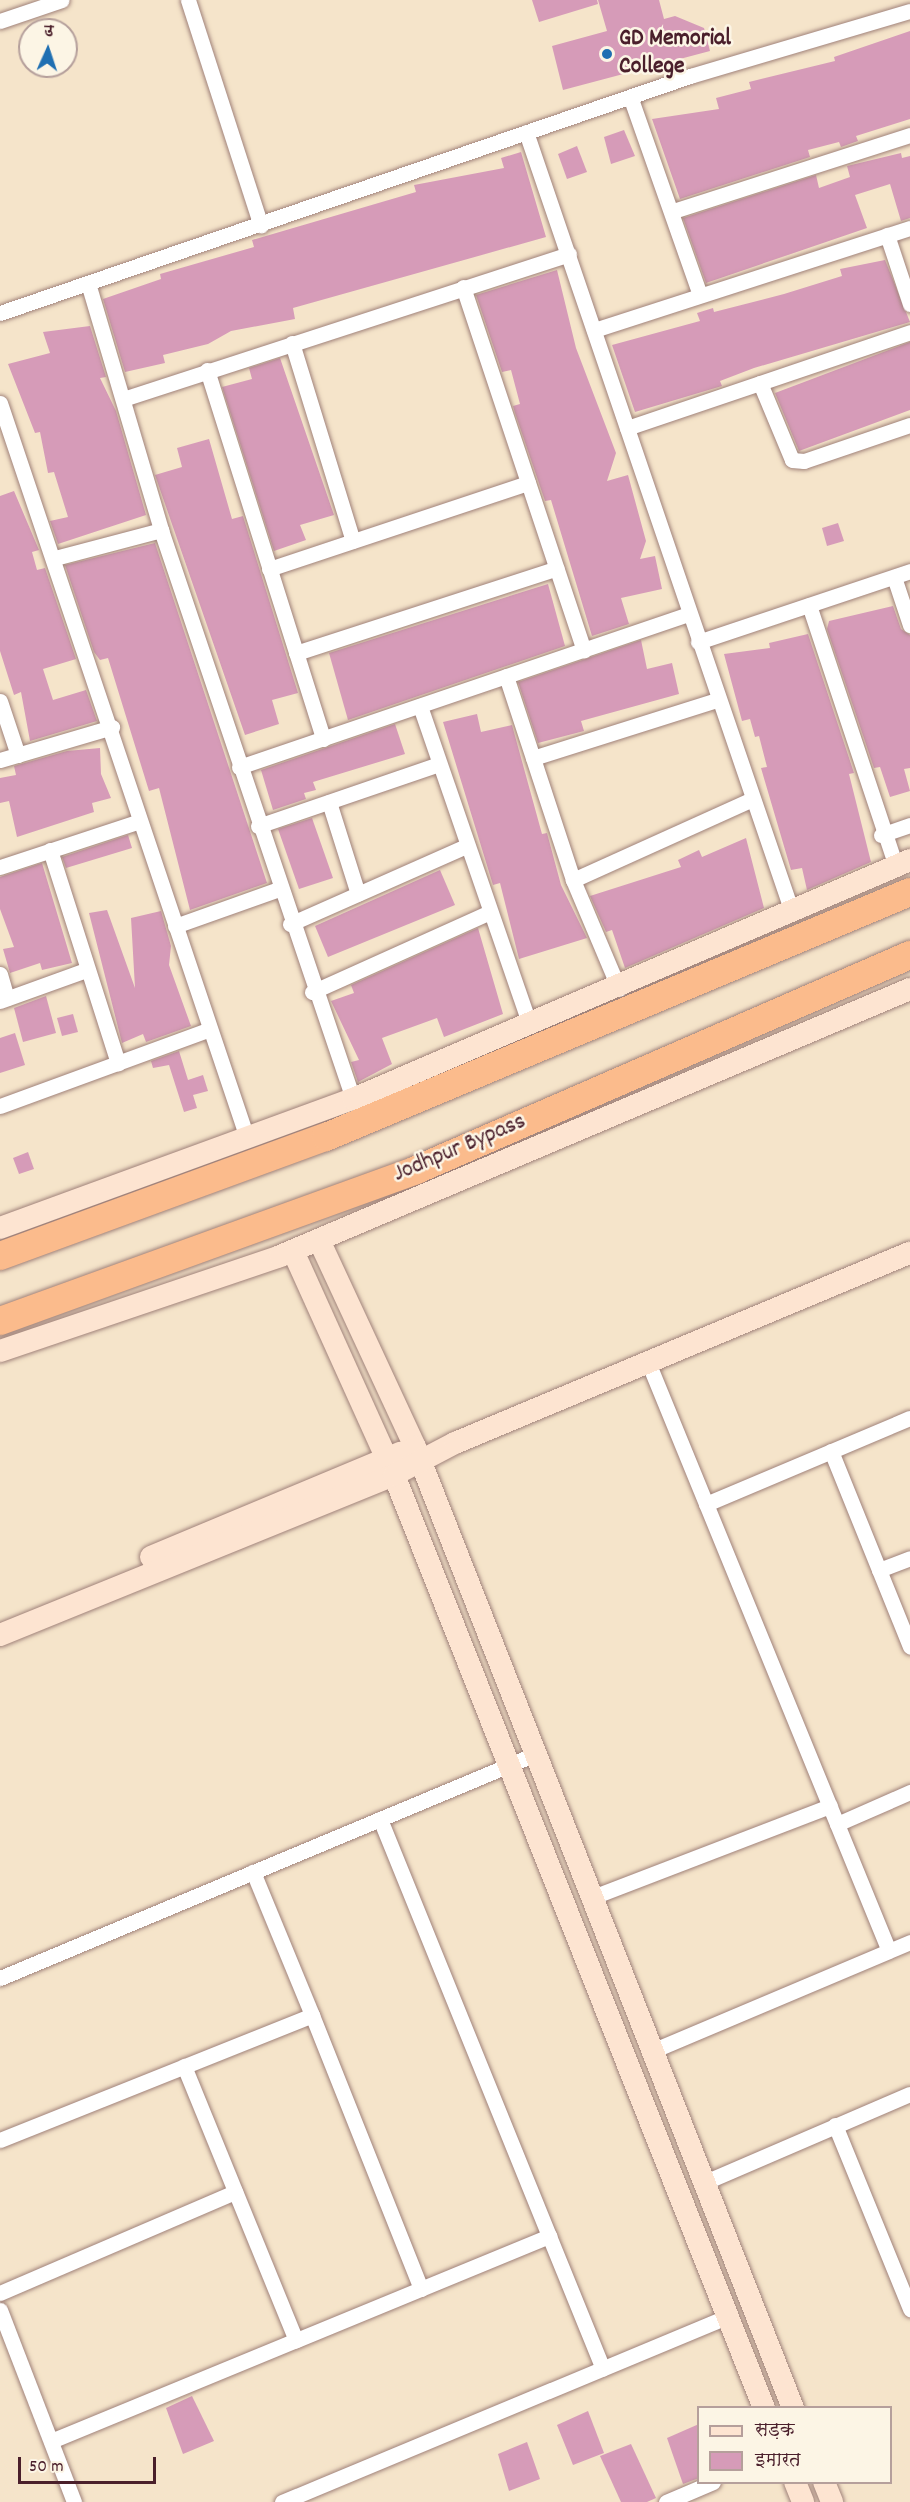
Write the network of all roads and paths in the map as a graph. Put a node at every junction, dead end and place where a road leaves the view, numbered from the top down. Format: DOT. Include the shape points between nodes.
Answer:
graph roads {
  1 [pos="188,0"];
  2 [pos="52,2"];
  3 [pos="910,11"];
  4 [pos="0,21"];
  5 [pos="631,99"];
  6 [pos="525,132"];
  7 [pos="910,135"];
  8 [pos="673,211"];
  9 [pos="261,226"];
  10 [pos="910,228"];
  11 [pos="887,235"];
  12 [pos="569,254"];
  13 [pos="88,283"];
  14 [pos="464,287"];
  15 [pos="700,295"];
  16 [pos="910,304"];
  17 [pos="0,313"];
  18 [pos="594,330"];
  19 [pos="910,332"];
  20 [pos="292,343"];
  21 [pos="207,370"];
  22 [pos="760,383"];
  23 [pos="123,399"];
  24 [pos="0,403"];
  25 [pos="3,425"];
  26 [pos="910,425"];
  27 [pos="627,428"];
  28 [pos="528,483"];
  29 [pos="161,530"];
  30 [pos="353,541"];
  31 [pos="55,558"];
  32 [pos="557,568"];
  33 [pos="270,569"];
  34 [pos="910,572"];
  35 [pos="894,577"];
  36 [pos="809,605"];
  37 [pos="688,614"];
  38 [pos="910,625"];
  39 [pos="698,642"];
  40 [pos="584,650"];
  41 [pos="296,653"];
  42 [pos="506,676"];
  43 [pos="717,700"];
  44 [pos="0,701"];
  45 [pos="420,706"];
  46 [pos="112,727"];
  47 [pos="323,739"];
  48 [pos="18,754"];
  49 [pos="533,758"];
  50 [pos="0,760"];
  51 [pos="439,764"];
  52 [pos="239,767"];
  53 [pos="750,800"];
  54 [pos="329,802"];
  55 [pos="140,821"];
  56 [pos="910,825"];
  57 [pos="258,826"];
  58 [pos="881,835"];
  59 [pos="466,846"];
  60 [pos="50,850"];
  61 [pos="903,864"];
  62 [pos="0,867"];
  63 [pos="573,880"];
  64 [pos="279,889"];
  65 [pos="910,892"];
  66 [pos="358,894"];
  67 [pos="792,912"];
  68 [pos="488,913"];
  69 [pos="290,924"];
  70 [pos="175,926"];
  71 [pos="910,955"];
  72 [pos="86,970"];
  73 [pos="0,974"];
  74 [pos="619,989"];
  75 [pos="910,989"];
  76 [pos="312,992"];
  77 [pos="4,999"];
  78 [pos="529,1023"];
  79 [pos="208,1030"];
  80 [pos="118,1063"];
  81 [pos="352,1100"];
  82 [pos="0,1106"];
  83 [pos="247,1138"];
  84 [pos="0,1228"];
  85 [pos="910,1239"];
  86 [pos="319,1240"];
  87 [pos="293,1251"];
  88 [pos="910,1253"];
  89 [pos="0,1256"];
  90 [pos="0,1321"];
  91 [pos="0,1351"];
  92 [pos="648,1362"];
  93 [pos="910,1418"];
  94 [pos="831,1451"];
  95 [pos="417,1455"];
  96 [pos="391,1467"];
  97 [pos="706,1504"];
  98 [pos="910,1558"];
  99 [pos="879,1570"];
  100 [pos="0,1619"];
  101 [pos="0,1635"];
  102 [pos="910,1647"];
  103 [pos="532,1755"];
  104 [pos="510,1764"];
  105 [pos="910,1792"];
  106 [pos="830,1806"];
  107 [pos="380,1820"];
  108 [pos="837,1824"];
  109 [pos="254,1872"];
  110 [pos="590,1898"];
  111 [pos="910,1942"];
  112 [pos="890,1951"];
  113 [pos="0,1978"];
  114 [pos="312,2014"];
  115 [pos="652,2051"];
  116 [pos="184,2066"];
  117 [pos="910,2094"];
  118 [pos="835,2125"];
  119 [pos="0,2140"];
  120 [pos="703,2183"];
  121 [pos="235,2192"];
  122 [pos="549,2236"];
  123 [pos="421,2289"];
  124 [pos="0,2293"];
  125 [pos="910,2309"];
  126 [pos="0,2310"];
  127 [pos="727,2317"];
  128 [pos="296,2340"];
  129 [pos="603,2369"];
  130 [pos="763,2406"];
  131 [pos="793,2406"];
  132 [pos="51,2441"];
  133 [pos="708,2484"];
  134 [pos="796,2484"];
  135 [pos="825,2484"];
  136 [pos="307,2497"];
  137 [pos="74,2502"];
  138 [pos="282,2502"];
  139 [pos="666,2502"];
  140 [pos="803,2502"];
  141 [pos="832,2502"];
  1 -- 9 [label="street"];
  2 -- 4 [label="street"];
  3 -- 5 [label="street"];
  5 -- 6 [label="street"];
  5 -- 8 [label="street"];
  6 -- 9 [label="street"];
  6 -- 12 [label="street"];
  7 -- 8 [label="street"];
  8 -- 15 [label="street"];
  9 -- 13 [label="street"];
  10 -- 11 [label="street"];
  11 -- 15 [label="street"];
  11 -- 16 [label="street"];
  12 -- 14 [label="street"];
  12 -- 18 [label="street"];
  13 -- 17 [label="street"];
  13 -- 23 [label="street"];
  14 -- 20 [label="street"];
  14 -- 28 [label="street"];
  15 -- 18 [label="street"];
  18 -- 27 [label="street"];
  19 -- 22 [label="street"];
  20 -- 21 [label="street"];
  20 -- 30 [label="street"];
  21 -- 23 [label="street"];
  21 -- 33 [label="street"];
  22 -- 26 [label="street" via="792,460 804,461"];
  22 -- 27 [label="street"];
  23 -- 29 [label="street"];
  24 -- 25 [label="street"];
  25 -- 31 [label="street"];
  27 -- 37 [label="street"];
  28 -- 30 [label="street"];
  28 -- 32 [label="street"];
  29 -- 31 [label="street"];
  29 -- 52 [label="street"];
  30 -- 33 [label="street"];
  31 -- 46 [label="street"];
  32 -- 40 [label="street"];
  32 -- 41 [label="street"];
  33 -- 41 [label="street"];
  34 -- 35 [label="street"];
  35 -- 36 [label="street"];
  35 -- 38 [label="street"];
  36 -- 39 [label="street"];
  36 -- 58 [label="street"];
  37 -- 39 [label="street"];
  37 -- 40 [label="street"];
  39 -- 43 [label="street"];
  40 -- 42 [label="street"];
  41 -- 47 [label="street"];
  42 -- 45 [label="street"];
  42 -- 49 [label="street"];
  43 -- 49 [label="street"];
  43 -- 53 [label="street"];
  44 -- 48 [label="street"];
  45 -- 47 [label="street"];
  45 -- 51 [label="street"];
  46 -- 48 [label="street"];
  46 -- 55 [label="street"];
  47 -- 52 [label="street"];
  48 -- 50 [label="street"];
  49 -- 63 [label="street"];
  51 -- 54 [label="street"];
  51 -- 59 [label="street"];
  52 -- 57 [label="street"];
  53 -- 63 [label="street"];
  53 -- 67 [label="street"];
  54 -- 57 [label="street"];
  54 -- 66 [label="street"];
  55 -- 60 [label="street"];
  55 -- 70 [label="street"];
  56 -- 58 [label="street"];
  57 -- 64 [label="street"];
  58 -- 61 [label="street"];
  59 -- 66 [label="street"];
  59 -- 68 [label="street"];
  60 -- 62 [label="street"];
  60 -- 72 [label="street"];
  61 -- 67 [label="street"];
  63 -- 74 [label="street"];
  64 -- 69 [label="street"];
  64 -- 70 [label="street"];
  65 -- 89 [label="highway" via="326,1137"];
  66 -- 69 [label="street"];
  67 -- 74 [label="street"];
  68 -- 76 [label="street"];
  68 -- 78 [label="street"];
  69 -- 76 [label="street"];
  70 -- 79 [label="street"];
  71 -- 90 [label="highway, Jodhpur Bypass" via="416,1170"];
  72 -- 77 [label="street"];
  72 -- 80 [label="street"];
  73 -- 77 [label="street"];
  74 -- 78 [label="street"];
  75 -- 86 [label="street"];
  76 -- 81 [label="street"];
  78 -- 81 [label="street"];
  79 -- 80 [label="street"];
  79 -- 83 [label="street"];
  80 -- 82 [label="street"];
  81 -- 83 [label="street"];
  83 -- 84 [label="street"];
  85 -- 95 [label="street"];
  86 -- 87 [label="street"];
  86 -- 95 [label="street"];
  87 -- 91 [label="street"];
  87 -- 96 [label="street"];
  88 -- 92 [label="street"];
  92 -- 95 [label="street"];
  92 -- 97 [label="street"];
  93 -- 94 [label="street"];
  94 -- 97 [label="street"];
  94 -- 99 [label="street"];
  95 -- 96 [label="street"];
  95 -- 103 [label="street"];
  96 -- 100 [label="street"];
  96 -- 101 [label="street"];
  96 -- 104 [label="street"];
  97 -- 106 [label="street"];
  98 -- 99 [label="street"];
  99 -- 102 [label="street"];
  103 -- 104 [label="street"];
  103 -- 110 [label="street"];
  104 -- 107 [label="street"];
  104 -- 127 [label="street"];
  105 -- 108 [label="street"];
  106 -- 108 [label="street"];
  106 -- 110 [label="street"];
  107 -- 109 [label="street"];
  107 -- 122 [label="street"];
  108 -- 112 [label="street"];
  109 -- 113 [label="street"];
  109 -- 114 [label="street"];
  110 -- 115 [label="street"];
  111 -- 112 [label="street"];
  112 -- 115 [label="street"];
  114 -- 116 [label="street"];
  114 -- 123 [label="street"];
  115 -- 120 [label="street"];
  116 -- 119 [label="street"];
  116 -- 121 [label="street"];
  117 -- 118 [label="street"];
  118 -- 120 [label="street"];
  118 -- 125 [label="street"];
  120 -- 131 [label="street"];
  121 -- 124 [label="street"];
  121 -- 128 [label="street"];
  122 -- 123 [label="street"];
  122 -- 129 [label="street"];
  123 -- 128 [label="street"];
  126 -- 132 [label="street"];
  127 -- 129 [label="street"];
  127 -- 130 [label="street"];
  128 -- 132 [label="street"];
  129 -- 136 [label="street"];
  132 -- 137 [label="street"];
  133 -- 139 [label="street"];
  134 -- 140 [label="street"];
  135 -- 141 [label="street"];
  136 -- 138 [label="street"];
}
